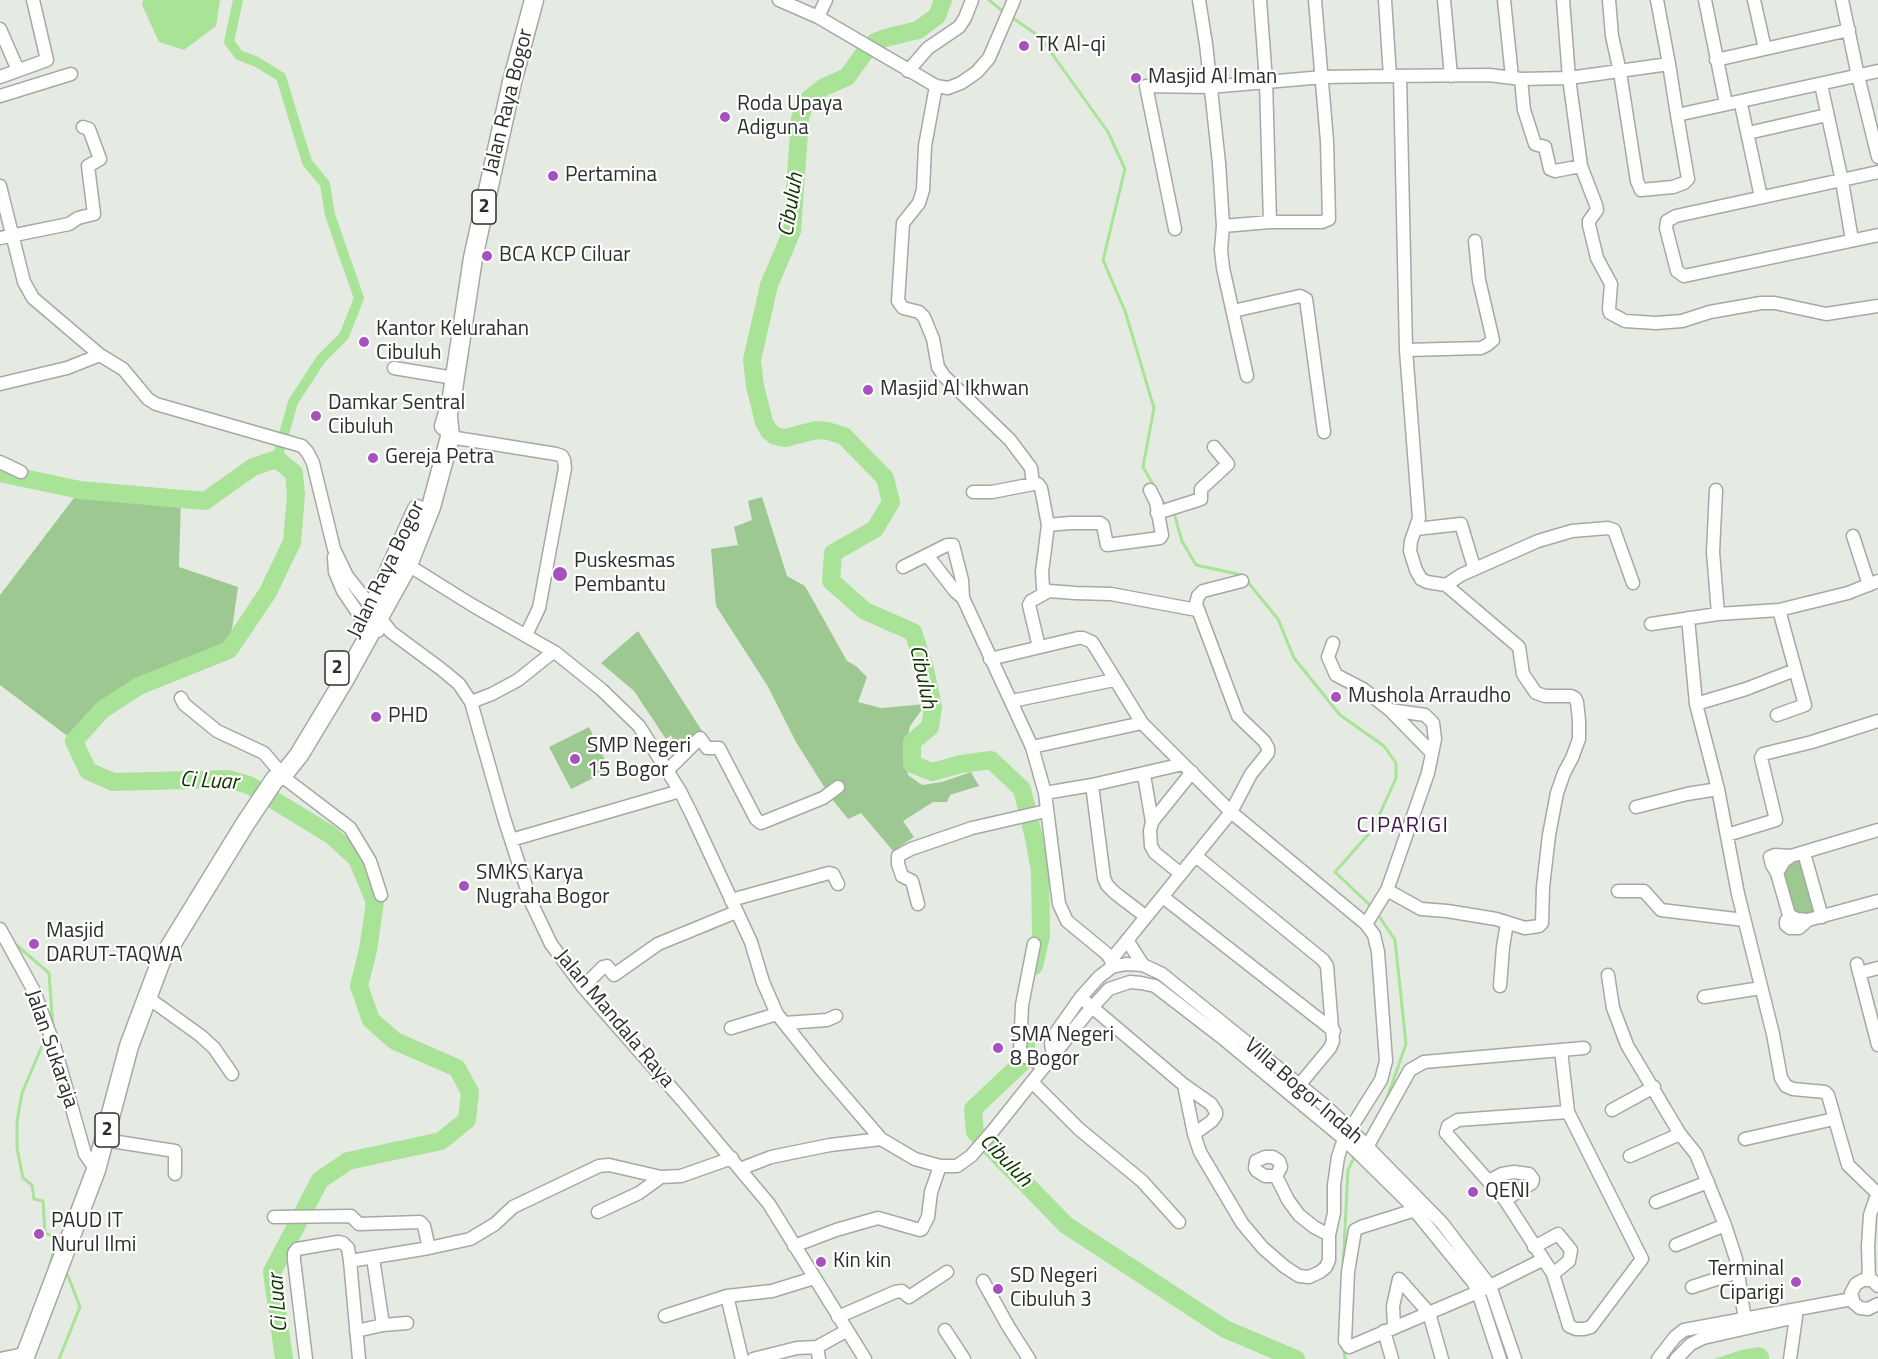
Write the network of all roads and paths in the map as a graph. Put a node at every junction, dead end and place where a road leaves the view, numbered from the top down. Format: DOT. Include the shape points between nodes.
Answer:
graph roads {
  1 [pos="33,0"];
  2 [pos="534,0"];
  3 [pos="779,0"];
  4 [pos="826,0"];
  5 [pos="972,0"];
  6 [pos="1199,0"];
  7 [pos="1260,0"];
  8 [pos="1315,0"];
  9 [pos="1385,0"];
  10 [pos="1444,0"];
  11 [pos="1504,0"];
  12 [pos="1563,0"];
  13 [pos="1609,0"];
  14 [pos="1657,0"];
  15 [pos="1705,0"];
  16 [pos="1754,0"];
  17 [pos="1842,0"];
  18 [pos="1014,1"];
  19 [pos="818,17"];
  20 [pos="0,29"];
  21 [pos="1849,30"];
  22 [pos="1765,49"];
  23 [pos="1716,60"];
  24 [pos="1669,63"];
  25 [pos="18,70"];
  26 [pos="908,71"];
  27 [pos="1878,71"];
  28 [pos="1620,72"];
  29 [pos="71,74"];
  30 [pos="1395,76"];
  31 [pos="1451,76"];
  32 [pos="1858,76"];
  33 [pos="0,77"];
  34 [pos="1323,78"];
  35 [pos="1517,78"];
  36 [pos="1569,78"];
  37 [pos="1266,81"];
  38 [pos="936,86"];
  39 [pos="1210,87"];
  40 [pos="1821,90"];
  41 [pos="0,96"];
  42 [pos="1726,104"];
  43 [pos="1742,109"];
  44 [pos="1677,115"];
  45 [pos="1827,115"];
  46 [pos="83,127"];
  47 [pos="1748,133"];
  48 [pos="1878,157"];
  49 [pos="1581,166"];
  50 [pos="1878,172"];
  51 [pos="1842,182"];
  52 [pos="0,186"];
  53 [pos="1761,197"];
  54 [pos="1270,222"];
  55 [pos="1223,226"];
  56 [pos="1175,230"];
  57 [pos="13,235"];
  58 [pos="1878,235"];
  59 [pos="0,238"];
  60 [pos="1852,240"];
  61 [pos="1475,241"];
  62 [pos="1878,306"];
  63 [pos="1233,311"];
  64 [pos="1406,350"];
  65 [pos="100,355"];
  66 [pos="394,368"];
  67 [pos="1247,376"];
  68 [pos="454,378"];
  69 [pos="0,384"];
  70 [pos="448,417"];
  71 [pos="1324,432"];
  72 [pos="450,437"];
  73 [pos="1214,447"];
  74 [pos="0,462"];
  75 [pos="21,472"];
  76 [pos="1033,484"];
  77 [pos="1150,490"];
  78 [pos="1716,490"];
  79 [pos="973,492"];
  80 [pos="1157,513"];
  81 [pos="1048,525"];
  82 [pos="1416,529"];
  83 [pos="1853,536"];
  84 [pos="927,555"];
  85 [pos="1473,564"];
  86 [pos="408,565"];
  87 [pos="903,567"];
  88 [pos="1242,581"];
  89 [pos="1633,583"];
  90 [pos="1874,583"];
  91 [pos="1446,585"];
  92 [pos="1048,591"];
  93 [pos="963,598"];
  94 [pos="1197,610"];
  95 [pos="1779,610"];
  96 [pos="1718,614"];
  97 [pos="1688,618"];
  98 [pos="372,620"];
  99 [pos="1651,624"];
  100 [pos="526,635"];
  101 [pos="1333,643"];
  102 [pos="1039,647"];
  103 [pos="553,652"];
  104 [pos="990,659"];
  105 [pos="1795,670"];
  106 [pos="1114,680"];
  107 [pos="181,698"];
  108 [pos="1012,701"];
  109 [pos="471,702"];
  110 [pos="1696,704"];
  111 [pos="1390,710"];
  112 [pos="1777,715"];
  113 [pos="1878,721"];
  114 [pos="1142,723"];
  115 [pos="1032,747"];
  116 [pos="1432,753"];
  117 [pos="1187,768"];
  118 [pos="667,771"];
  119 [pos="1144,775"];
  120 [pos="277,776"];
  121 [pos="1092,785"];
  122 [pos="838,787"];
  123 [pos="1718,789"];
  124 [pos="680,791"];
  125 [pos="1045,793"];
  126 [pos="1636,807"];
  127 [pos="1040,812"];
  128 [pos="1232,812"];
  129 [pos="1152,822"];
  130 [pos="1878,830"];
  131 [pos="1726,835"];
  132 [pos="511,840"];
  133 [pos="1797,855"];
  134 [pos="1197,857"];
  135 [pos="1181,874"];
  136 [pos="838,884"];
  137 [pos="1387,890"];
  138 [pos="1618,891"];
  139 [pos="381,895"];
  140 [pos="1163,897"];
  141 [pos="1878,902"];
  142 [pos="918,904"];
  143 [pos="733,906"];
  144 [pos="1145,916"];
  145 [pos="1822,917"];
  146 [pos="1368,920"];
  147 [pos="1744,920"];
  148 [pos="1507,923"];
  149 [pos="0,929"];
  150 [pos="1127,940"];
  151 [pos="1034,944"];
  152 [pos="1111,963"];
  153 [pos="1143,965"];
  154 [pos="1878,968"];
  155 [pos="1608,975"];
  156 [pos="1500,986"];
  157 [pos="583,987"];
  158 [pos="1761,988"];
  159 [pos="147,997"];
  160 [pos="1081,997"];
  161 [pos="1704,997"];
  162 [pos="1092,1007"];
  163 [pos="836,1016"];
  164 [pos="781,1018"];
  165 [pos="1875,1025"];
  166 [pos="730,1028"];
  167 [pos="1334,1031"];
  168 [pos="1878,1045"];
  169 [pos="1584,1048"];
  170 [pos="1561,1050"];
  171 [pos="1053,1055"];
  172 [pos="1045,1066"];
  173 [pos="232,1074"];
  174 [pos="1033,1083"];
  175 [pos="1299,1084"];
  176 [pos="1184,1085"];
  177 [pos="1654,1087"];
  178 [pos="1291,1095"];
  179 [pos="1612,1110"];
  180 [pos="1568,1112"];
  181 [pos="1834,1119"];
  182 [pos="1347,1133"];
  183 [pos="1194,1134"];
  184 [pos="1680,1134"];
  185 [pos="881,1139"];
  186 [pos="1744,1139"];
  187 [pos="105,1140"];
  188 [pos="1362,1145"];
  189 [pos="1630,1156"];
  190 [pos="732,1158"];
  191 [pos="940,1166"];
  192 [pos="740,1168"];
  193 [pos="96,1170"];
  194 [pos="175,1174"];
  195 [pos="1276,1176"];
  196 [pos="660,1177"];
  197 [pos="1488,1180"];
  198 [pos="1708,1182"];
  199 [pos="1877,1192"];
  200 [pos="1505,1200"];
  201 [pos="1656,1202"];
  202 [pos="1414,1210"];
  203 [pos="598,1212"];
  204 [pos="274,1217"];
  205 [pos="1179,1222"];
  206 [pos="1725,1225"];
  207 [pos="1329,1235"];
  208 [pos="1676,1245"];
  209 [pos="794,1246"];
  210 [pos="1534,1247"];
  211 [pos="429,1248"];
  212 [pos="373,1258"];
  213 [pos="1542,1260"];
  214 [pos="350,1261"];
  215 [pos="946,1272"];
  216 [pos="1738,1272"];
  217 [pos="1553,1274"];
  218 [pos="814,1278"];
  219 [pos="983,1281"];
  220 [pos="1875,1283"];
  221 [pos="1490,1286"];
  222 [pos="1692,1287"];
  223 [pos="1478,1292"];
  224 [pos="727,1296"];
  225 [pos="1854,1302"];
  226 [pos="1878,1304"];
  227 [pos="1429,1313"];
  228 [pos="1795,1313"];
  229 [pos="665,1316"];
  230 [pos="838,1317"];
  231 [pos="407,1323"];
  232 [pos="1746,1323"];
  233 [pos="383,1325"];
  234 [pos="1389,1329"];
  235 [pos="945,1330"];
  236 [pos="356,1331"];
  237 [pos="846,1331"];
  238 [pos="818,1353"];
  239 [pos="25,1357"];
  240 [pos="0,1358"];
  241 [pos="306,1359"];
  242 [pos="359,1359"];
  243 [pos="742,1359"];
  244 [pos="753,1359"];
  245 [pos="865,1359"];
  246 [pos="964,1359"];
  247 [pos="1029,1359"];
  248 [pos="1392,1359"];
  249 [pos="1442,1359"];
  250 [pos="1500,1359"];
  251 [pos="1515,1359"];
  252 [pos="1658,1359"];
  253 [pos="1676,1359"];
  254 [pos="1790,1359"];
  1 -- 25 [label="street" via="47,60"];
  2 -- 68 [label="highway, Jalan Raya Bogor / 2" via="473,258"];
  3 -- 19 [label="street"];
  4 -- 19 [label="street"];
  5 -- 26 [label="street" via="959,27 928,48"];
  6 -- 39 [label="street"];
  7 -- 37 [label="street"];
  8 -- 34 [label="street"];
  9 -- 30 [label="street"];
  10 -- 31 [label="street"];
  11 -- 35 [label="street"];
  12 -- 36 [label="street"];
  13 -- 28 [label="street"];
  14 -- 24 [label="street"];
  15 -- 23 [label="street"];
  16 -- 22 [label="street"];
  17 -- 21 [label="street"];
  18 -- 38 [label="street" via="989,58 953,88"];
  19 -- 26 [label="street"];
  20 -- 25 [label="street"];
  21 -- 22 [label="street"];
  21 -- 32 [label="street"];
  22 -- 23 [label="street"];
  23 -- 42 [label="street"];
  24 -- 28 [label="street"];
  24 -- 44 [label="street"];
  25 -- 33 [label="street"];
  26 -- 38 [label="street"];
  27 -- 32 [label="street"];
  28 -- 36 [label="street"];
  28 -- 44 [label="street" via="1641,190 1673,187 1688,180"];
  29 -- 41 [label="street"];
  30 -- 31 [label="street"];
  30 -- 34 [label="street"];
  30 -- 64 [label="street"];
  31 -- 35 [label="street"];
  32 -- 42 [label="street"];
  32 -- 48 [label="street"];
  34 -- 37 [label="street"];
  34 -- 54 [label="street" via="1329,219"];
  35 -- 36 [label="street"];
  35 -- 49 [label="street" via="1535,144 1545,147 1550,169"];
  36 -- 49 [label="street"];
  37 -- 39 [label="street"];
  37 -- 54 [label="street"];
  38 -- 76 [label="street" via="925,146 923,190 919,203 903,224 898,301 903,308 924,317 938,367 1010,440 1031,468"];
  39 -- 55 [label="street"];
  39 -- 56 [label="street" via="1146,86"];
  40 -- 45 [label="street"];
  42 -- 44 [label="street"];
  43 -- 47 [label="street"];
  45 -- 47 [label="street"];
  45 -- 51 [label="street"];
  46 -- 57 [label="street" via="89,129 99,159 88,166 94,214 69,224"];
  47 -- 53 [label="street"];
  49 -- 62 [label="street" via="1595,198 1597,210 1589,225 1597,258 1611,284 1612,315 1637,323 1665,323 1768,302 1833,314"];
  50 -- 51 [label="street"];
  51 -- 53 [label="street"];
  51 -- 60 [label="street"];
  52 -- 57 [label="street, Jalan Mandala Raya"];
  53 -- 60 [label="street" via="1667,221 1679,274 1687,276"];
  54 -- 55 [label="street"];
  55 -- 63 [label="street" via="1223,268"];
  57 -- 59 [label="street"];
  57 -- 65 [label="street, Jalan Mandala Raya" via="24,282 33,298"];
  58 -- 60 [label="street"];
  61 -- 64 [label="street" via="1479,280 1493,340 1481,348"];
  63 -- 67 [label="street"];
  63 -- 71 [label="street" via="1300,296 1306,298"];
  64 -- 82 [label="street" via="1419,511"];
  65 -- 69 [label="street" via="67,368"];
  65 -- 98 [label="street, Jalan Mandala Raya" via="123,369 156,404 302,446 313,463 334,552"];
  66 -- 68 [label="street"];
  68 -- 70 [label="highway, Jalan Raya Bogor / 2"];
  70 -- 72 [label="highway, Jalan Raya Bogor / 2"];
  70 -- 98 [label="highway, Jalan Raya Bogor / 2" via="423,496"];
  72 -- 86 [label="highway, Jalan Raya Bogor / 2" via="431,507"];
  72 -- 100 [label="street" via="556,454 564,460 539,608"];
  73 -- 80 [label="street" via="1228,464 1201,489 1202,499"];
  74 -- 75 [label="street"];
  76 -- 79 [label="street"];
  76 -- 81 [label="street" via="1038,484 1043,492"];
  77 -- 80 [label="street"];
  78 -- 96 [label="street" via="1713,552"];
  80 -- 81 [label="street" via="1160,538 1107,544 1100,523"];
  81 -- 92 [label="street" via="1041,578 1042,588"];
  82 -- 85 [label="street" via="1461,524"];
  82 -- 91 [label="street" via="1410,551 1419,576 1427,582"];
  83 -- 90 [label="street"];
  84 -- 87 [label="street"];
  84 -- 93 [label="street"];
  84 -- 93 [label="street" via="953,545"];
  86 -- 98 [label="highway, Jalan Raya Bogor / 2"];
  86 -- 100 [label="street"];
  88 -- 94 [label="street" via="1203,591 1198,596"];
  89 -- 91 [label="street" via="1614,530 1608,528 1572,531 1539,542"];
  90 -- 95 [label="street"];
  91 -- 148 [label="street" via="1519,647 1523,674 1536,693 1571,696 1577,702 1579,739 1557,794 1549,835 1542,923 1525,928"];
  92 -- 94 [label="street" via="1111,594"];
  92 -- 102 [label="street" via="1029,605"];
  93 -- 104 [label="street"];
  94 -- 128 [label="street, Villa Bogor Indah" via="1238,716 1268,748"];
  95 -- 96 [label="street"];
  95 -- 105 [label="street"];
  96 -- 97 [label="street"];
  97 -- 99 [label="street"];
  97 -- 110 [label="street"];
  98 -- 109 [label="street, Jalan Mandala Raya" via="441,669 459,684"];
  98 -- 120 [label="highway, Jalan Raya Bogor / 2" via="323,716 299,755"];
  100 -- 103 [label="street"];
  101 -- 111 [label="street" via="1328,657 1336,675"];
  102 -- 104 [label="street"];
  102 -- 106 [label="street" via="1086,639 1092,642"];
  103 -- 109 [label="street" via="518,680"];
  103 -- 118 [label="street" via="620,706 639,726"];
  104 -- 108 [label="street"];
  105 -- 110 [label="street"];
  105 -- 112 [label="street" via="1805,705"];
  106 -- 108 [label="street"];
  106 -- 114 [label="street"];
  107 -- 120 [label="street" via="217,731 264,753"];
  108 -- 115 [label="street"];
  109 -- 132 [label="street, Jalan Mandala Raya"];
  110 -- 123 [label="street"];
  111 -- 116 [label="street"];
  111 -- 116 [label="street" via="1425,715 1432,723 1435,739"];
  113 -- 131 [label="street" via="1763,754 1776,820"];
  114 -- 115 [label="street"];
  114 -- 117 [label="street"];
  115 -- 125 [label="street"];
  116 -- 137 [label="street"];
  117 -- 119 [label="street"];
  117 -- 128 [label="street"];
  117 -- 129 [label="street"];
  118 -- 122 [label="street" via="700,738 707,748 719,748 761,823 823,798"];
  118 -- 124 [label="street"];
  119 -- 121 [label="street"];
  119 -- 129 [label="street"];
  120 -- 139 [label="street" via="350,828 370,861"];
  120 -- 159 [label="highway, 2" via="186,918 161,961"];
  121 -- 125 [label="street"];
  121 -- 144 [label="street" via="1104,878 1115,893"];
  123 -- 126 [label="street"];
  123 -- 131 [label="street"];
  124 -- 132 [label="street"];
  124 -- 143 [label="street"];
  125 -- 127 [label="street"];
  127 -- 142 [label="street" via="972,828 898,856 902,876 914,884"];
  127 -- 152 [label="street" via="1062,913"];
  128 -- 134 [label="street, Villa Bogor Indah"];
  128 -- 146 [label="street"];
  129 -- 135 [label="street" via="1151,846"];
  130 -- 133 [label="street"];
  131 -- 147 [label="street"];
  132 -- 157 [label="street, Jalan Mandala Raya" via="531,902 551,944"];
  133 -- 145 [label="street"];
  133 -- 145 [label="street" via="1784,861 1777,873 1791,917"];
  134 -- 135 [label="street, Villa Bogor Indah"];
  134 -- 167 [label="street" via="1323,960 1329,977"];
  135 -- 140 [label="street, Villa Bogor Indah"];
  136 -- 143 [label="street" via="829,873"];
  137 -- 146 [label="street"];
  137 -- 148 [label="street" via="1421,909"];
  138 -- 147 [label="street" via="1644,891 1661,910"];
  140 -- 144 [label="street, Villa Bogor Indah"];
  140 -- 167 [label="street"];
  141 -- 145 [label="street"];
  143 -- 157 [label="street" via="658,944 614,975 603,966"];
  143 -- 164 [label="street"];
  144 -- 150 [label="street, Villa Bogor Indah"];
  146 -- 182 [label="street" via="1378,952 1386,1061 1381,1080"];
  147 -- 158 [label="street"];
  148 -- 156 [label="street"];
  149 -- 193 [label="street, Jalan Sukaraja" via="46,1021 85,1154"];
  150 -- 152 [label="street, Villa Bogor Indah"];
  150 -- 153 [label="street"];
  151 -- 172 [label="street" via="1022,1005 1020,1051"];
  152 -- 153 [label="street"];
  152 -- 160 [label="street, Villa Bogor Indah"];
  153 -- 175 [label="street, Villa Bogor Indah" via="1162,974"];
  154 -- 165 [label="street" via="1858,968"];
  155 -- 177 [label="street" via="1619,1027"];
  157 -- 190 [label="street, Jalan Mandala Raya"];
  158 -- 161 [label="street"];
  158 -- 181 [label="street" via="1783,1082 1799,1090 1825,1092"];
  159 -- 173 [label="street" via="201,1036"];
  159 -- 187 [label="highway, 2" via="129,1046"];
  160 -- 162 [label="street"];
  160 -- 171 [label="street, Villa Bogor Indah" via="1051,1043"];
  162 -- 171 [label="street, Villa Bogor Indah"];
  162 -- 176 [label="street"];
  162 -- 178 [label="street, Villa Bogor Indah" via="1109,989 1120,984 1155,987"];
  163 -- 164 [label="street" via="827,1020"];
  164 -- 166 [label="street"];
  164 -- 185 [label="street"];
  165 -- 168 [label="street"];
  167 -- 175 [label="street" via="1330,1048"];
  169 -- 170 [label="street"];
  170 -- 180 [label="street"];
  170 -- 188 [label="street" via="1419,1065 1410,1070"];
  171 -- 172 [label="street, Villa Bogor Indah"];
  172 -- 174 [label="street, Villa Bogor Indah"];
  174 -- 191 [label="street, Villa Bogor Indah" via="973,1154 957,1166"];
  174 -- 205 [label="street" via="1079,1129 1143,1181"];
  175 -- 178 [label="street"];
  175 -- 182 [label="street, Villa Bogor Indah"];
  176 -- 183 [label="street"];
  176 -- 183 [label="street" via="1216,1112 1212,1121"];
  177 -- 179 [label="street"];
  177 -- 184 [label="street"];
  178 -- 182 [label="street, Villa Bogor Indah"];
  180 -- 197 [label="street" via="1451,1122 1446,1133"];
  180 -- 217 [label="street" via="1642,1259 1591,1327 1584,1329 1569,1326"];
  181 -- 186 [label="street"];
  181 -- 199 [label="street" via="1848,1165"];
  182 -- 188 [label="street, Villa Bogor Indah"];
  182 -- 207 [label="street" via="1338,1157"];
  183 -- 207 [label="street" via="1209,1170 1242,1222 1285,1267 1299,1276 1320,1272 1329,1260"];
  184 -- 189 [label="street"];
  184 -- 198 [label="street" via="1696,1154"];
  185 -- 191 [label="street" via="915,1159"];
  185 -- 192 [label="street" via="771,1157"];
  187 -- 193 [label="highway, 2"];
  187 -- 194 [label="street" via="175,1151"];
  188 -- 202 [label="street, Villa Bogor Indah" via="1365,1160"];
  188 -- 221 [label="street, Villa Bogor Indah" via="1442,1223"];
  190 -- 192 [label="street, Jalan Mandala Raya"];
  190 -- 196 [label="street" via="681,1176"];
  191 -- 209 [label="street" via="922,1229 878,1218"];
  192 -- 209 [label="street, Jalan Mandala Raya" via="770,1204"];
  193 -- 239 [label="highway, 2"];
  195 -- 207 [label="street" via="1299,1215"];
  196 -- 203 [label="street" via="639,1193"];
  196 -- 211 [label="street" via="599,1166 513,1207 470,1239"];
  197 -- 200 [label="street"];
  197 -- 200 [label="street" via="1514,1172 1529,1174 1532,1183"];
  198 -- 201 [label="street"];
  198 -- 206 [label="street"];
  199 -- 220 [label="street" via="1869,1231"];
  200 -- 210 [label="street"];
  202 -- 223 [label="street, Villa Bogor Indah"];
  202 -- 234 [label="street" via="1361,1227 1353,1235 1345,1341 1353,1346"];
  204 -- 211 [label="street" via="351,1216 362,1224 420,1222"];
  206 -- 208 [label="street"];
  206 -- 216 [label="street"];
  209 -- 218 [label="street, Jalan Mandala Raya"];
  210 -- 213 [label="street"];
  210 -- 217 [label="street" via="1558,1234 1571,1250 1569,1261"];
  211 -- 212 [label="street"];
  212 -- 214 [label="street"];
  212 -- 233 [label="street"];
  213 -- 217 [label="street"];
  213 -- 221 [label="street"];
  214 -- 236 [label="street"];
  214 -- 241 [label="street" via="348,1248 338,1242 294,1253"];
  215 -- 230 [label="street" via="909,1297 902,1291 895,1292"];
  216 -- 222 [label="street"];
  216 -- 232 [label="street"];
  218 -- 224 [label="street" via="772,1291"];
  218 -- 230 [label="street, Jalan Mandala Raya"];
  219 -- 247 [label="street"];
  220 -- 225 [label="street" via="1863,1280 1856,1284 1851,1293"];
  221 -- 223 [label="street"];
  221 -- 251 [label="street, Villa Bogor Indah"];
  223 -- 227 [label="street"];
  223 -- 250 [label="street, Villa Bogor Indah"];
  224 -- 229 [label="street"];
  224 -- 243 [label="street"];
  225 -- 226 [label="street" via="1868,1310"];
  225 -- 228 [label="street"];
  227 -- 234 [label="street"];
  227 -- 234 [label="street" via="1399,1279"];
  227 -- 249 [label="street"];
  228 -- 232 [label="street"];
  228 -- 254 [label="street"];
  230 -- 237 [label="street, Jalan Mandala Raya"];
  231 -- 233 [label="street"];
  232 -- 252 [label="street" via="1684,1330"];
  232 -- 253 [label="street" via="1691,1344"];
  233 -- 236 [label="street"];
  234 -- 248 [label="street"];
  235 -- 246 [label="street"];
  236 -- 242 [label="street"];
  237 -- 238 [label="street"];
  237 -- 245 [label="street, Jalan Mandala Raya"];
  238 -- 244 [label="street" via="796,1348"];
  239 -- 240 [label="street"];
}
